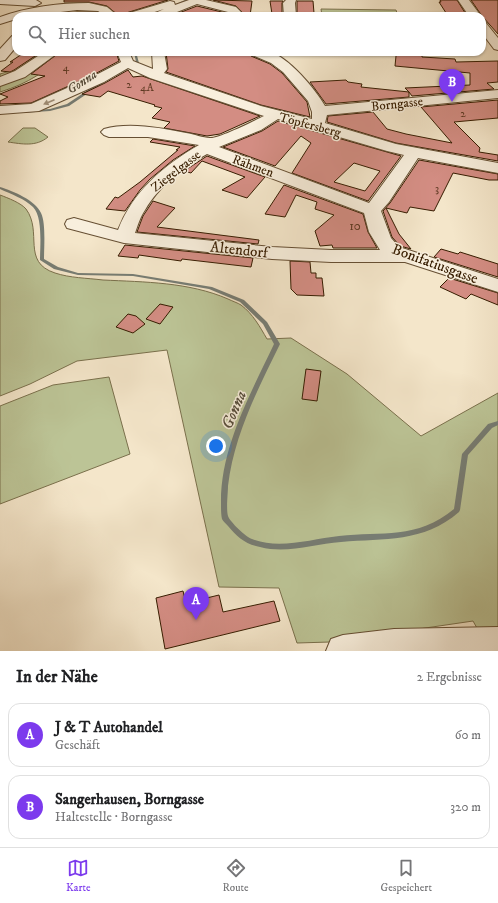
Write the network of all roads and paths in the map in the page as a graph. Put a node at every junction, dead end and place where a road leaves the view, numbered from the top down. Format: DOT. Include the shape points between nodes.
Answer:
graph roads {
  1 [pos="180,0"];
  2 [pos="291,0"];
  3 [pos="463,0"];
  4 [pos="0,2"];
  5 [pos="27,3"];
  6 [pos="63,7"];
  7 [pos="97,8"];
  8 [pos="20,12"];
  9 [pos="50,12"];
  10 [pos="144,12"];
  11 [pos="167,12"];
  12 [pos="235,12"];
  13 [pos="290,12"];
  14 [pos="472,12"];
  15 [pos="12,16"];
  16 [pos="2,19"];
  17 [pos="486,30"];
  18 [pos="12,44"];
  19 [pos="498,46"];
  20 [pos="47,56"];
  21 [pos="158,56"];
  22 [pos="266,56"];
  23 [pos="0,57"];
  24 [pos="130,62"];
  25 [pos="155,75"];
  26 [pos="0,82"];
  27 [pos="498,94"];
  28 [pos="0,110"];
  29 [pos="275,115"];
  30 [pos="318,118"];
  31 [pos="108,132"];
  32 [pos="210,146"];
  33 [pos="413,153"];
  34 [pos="498,168"];
  35 [pos="372,210"];
  36 [pos="74,224"];
  37 [pos="124,237"];
  38 [pos="406,256"];
  39 [pos="498,286"];
  40 [pos="498,643"];
  41 [pos="447,648"];
  42 [pos="343,651"];
  1 -- 10 [label="street"];
  2 -- 13 [label="street"];
  3 -- 14 [label="street"];
  4 -- 5 [label="street"];
  5 -- 6 [label="street"];
  5 -- 8 [label="street"];
  6 -- 7 [label="street"];
  6 -- 9 [label="street"];
  11 -- 12 [label="street" via="196,1 232,9"];
  15 -- 16 [label="street"];
  17 -- 19 [label="street"];
  18 -- 23 [label="street"];
  20 -- 26 [label="street" via="20,74"];
  21 -- 25 [label="street" via="160,69"];
  22 -- 30 [label="street" via="287,67 308,92"];
  24 -- 25 [label="street, Töpfersberg"];
  24 -- 28 [label="street, one-way" via="34,108"];
  25 -- 29 [label="street, Töpfersberg"];
  27 -- 30 [label="street, Borngasse"];
  29 -- 30 [label="street, Töpfersberg"];
  29 -- 32 [label="street, Rähmen"];
  30 -- 33 [label="street, Töpfersberg" via="382,146"];
  31 -- 32 [label="street" via="152,133"];
  32 -- 35 [label="street, Rähmen"];
  32 -- 37 [label="street, Ziegelgasse" via="191,156 146,195 136,209"];
  33 -- 34 [label="street, Töpfersberg"];
  33 -- 35 [label="street"];
  35 -- 38 [label="street, Bonifatiusgasse" via="384,245"];
  36 -- 37 [label="street, Altendorf"];
  37 -- 38 [label="street, Altendorf" via="272,253"];
  38 -- 39 [label="street, Bonifatiusgasse"];
  40 -- 41 [label="street"];
  41 -- 42 [label="street" via="394,645"];
}
